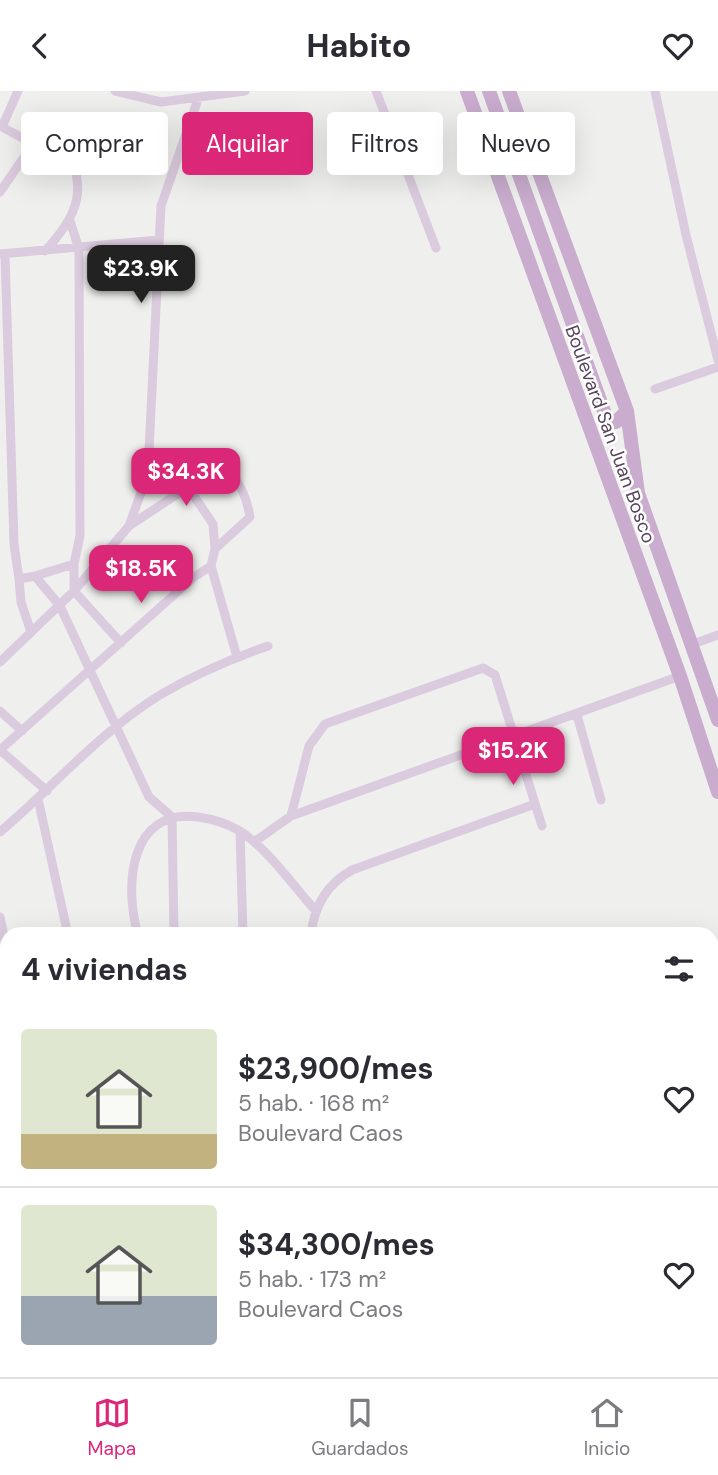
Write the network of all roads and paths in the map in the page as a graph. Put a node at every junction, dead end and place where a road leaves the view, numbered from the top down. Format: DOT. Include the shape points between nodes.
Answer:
graph roads {
  1 [pos="18,91"];
  2 [pos="116,91"];
  3 [pos="183,91"];
  4 [pos="376,91"];
  5 [pos="467,91"];
  6 [pos="489,91"];
  7 [pos="509,91"];
  8 [pos="655,91"];
  9 [pos="241,92"];
  10 [pos="198,99"];
  11 [pos="178,102"];
  12 [pos="1,127"];
  13 [pos="21,138"];
  14 [pos="21,161"];
  15 [pos="77,175"];
  16 [pos="0,192"];
  17 [pos="70,221"];
  18 [pos="159,240"];
  19 [pos="79,249"];
  20 [pos="436,249"];
  21 [pos="45,251"];
  22 [pos="2,254"];
  23 [pos="718,360"];
  24 [pos="718,367"];
  25 [pos="655,389"];
  26 [pos="627,411"];
  27 [pos="188,487"];
  28 [pos="129,526"];
  29 [pos="215,549"];
  30 [pos="74,564"];
  31 [pos="211,566"];
  32 [pos="35,576"];
  33 [pos="19,579"];
  34 [pos="74,591"];
  35 [pos="60,606"];
  36 [pos="31,632"];
  37 [pos="718,635"];
  38 [pos="121,643"];
  39 [pos="690,645"];
  40 [pos="268,646"];
  41 [pos="2,657"];
  42 [pos="237,657"];
  43 [pos="92,670"];
  44 [pos="681,676"];
  45 [pos="0,711"];
  46 [pos="577,715"];
  47 [pos="718,720"];
  48 [pos="117,728"];
  49 [pos="22,731"];
  50 [pos="513,738"];
  51 [pos="0,750"];
  52 [pos="47,791"];
  53 [pos="718,792"];
  54 [pos="38,799"];
  55 [pos="601,800"];
  56 [pos="535,804"];
  57 [pos="291,816"];
  58 [pos="172,817"];
  59 [pos="542,826"];
  60 [pos="240,831"];
  61 [pos="0,832"];
  62 [pos="254,842"];
  63 [pos="316,911"];
  64 [pos="66,927"];
  65 [pos="136,927"];
  66 [pos="174,927"];
  67 [pos="243,927"];
  68 [pos="313,927"];
  1 -- 12 [label="street"];
  2 -- 11 [label="street" via="142,100"];
  3 -- 11 [label="street"];
  4 -- 20 [label="street"];
  5 -- 44 [label="main road, Boulevard San Juan Bosco"];
  6 -- 26 [label="main road" via="605,414 616,422"];
  7 -- 26 [label="main road, Boulevard San Juan Bosco"];
  8 -- 23 [label="street"];
  9 -- 10 [label="street"];
  10 -- 11 [label="street"];
  10 -- 18 [label="street" via="166,185"];
  12 -- 13 [label="street"];
  14 -- 16 [label="street"];
  15 -- 17 [label="street"];
  17 -- 19 [label="street"];
  17 -- 21 [label="street"];
  18 -- 19 [label="street"];
  18 -- 28 [label="street" via="149,451"];
  19 -- 21 [label="street"];
  19 -- 30 [label="street" via="80,536"];
  21 -- 22 [label="street"];
  22 -- 33 [label="street"];
  24 -- 25 [label="street"];
  26 -- 39 [label="main road, Boulevard San Juan Bosco" via="638,493"];
  27 -- 28 [label="street"];
  27 -- 29 [label="street" via="208,513"];
  27 -- 29 [label="street" via="217,472 229,472 248,501 250,517"];
  28 -- 34 [label="street"];
  29 -- 31 [label="street"];
  30 -- 32 [label="street"];
  30 -- 34 [label="street"];
  31 -- 38 [label="street"];
  31 -- 42 [label="street"];
  32 -- 33 [label="street"];
  32 -- 35 [label="street"];
  33 -- 36 [label="street"];
  34 -- 35 [label="street"];
  34 -- 38 [label="street"];
  35 -- 36 [label="street"];
  35 -- 43 [label="street"];
  36 -- 41 [label="street"];
  37 -- 39 [label="street"];
  38 -- 43 [label="street"];
  39 -- 47 [label="main road, Boulevard San Juan Bosco"];
  40 -- 42 [label="street"];
  42 -- 48 [label="street" via="158,697"];
  43 -- 48 [label="street"];
  43 -- 49 [label="street"];
  44 -- 46 [label="street"];
  44 -- 53 [label="main road, Boulevard San Juan Bosco"];
  45 -- 49 [label="street"];
  46 -- 50 [label="street"];
  46 -- 55 [label="street"];
  48 -- 52 [label="street"];
  48 -- 58 [label="street" via="149,797"];
  49 -- 51 [label="street"];
  50 -- 56 [label="street"];
  50 -- 57 [label="street"];
  50 -- 57 [label="street" via="495,675 478,669 326,724 309,746"];
  51 -- 52 [label="street"];
  52 -- 54 [label="street"];
  54 -- 61 [label="street"];
  54 -- 64 [label="street"];
  56 -- 59 [label="street"];
  56 -- 63 [label="street" via="352,870 337,879"];
  57 -- 62 [label="street"];
  58 -- 60 [label="street" via="209,819"];
  58 -- 65 [label="street" via="152,829 134,861 132,908"];
  58 -- 66 [label="street"];
  60 -- 62 [label="street"];
  60 -- 67 [label="street"];
  62 -- 63 [label="street"];
  63 -- 68 [label="street"];
}
